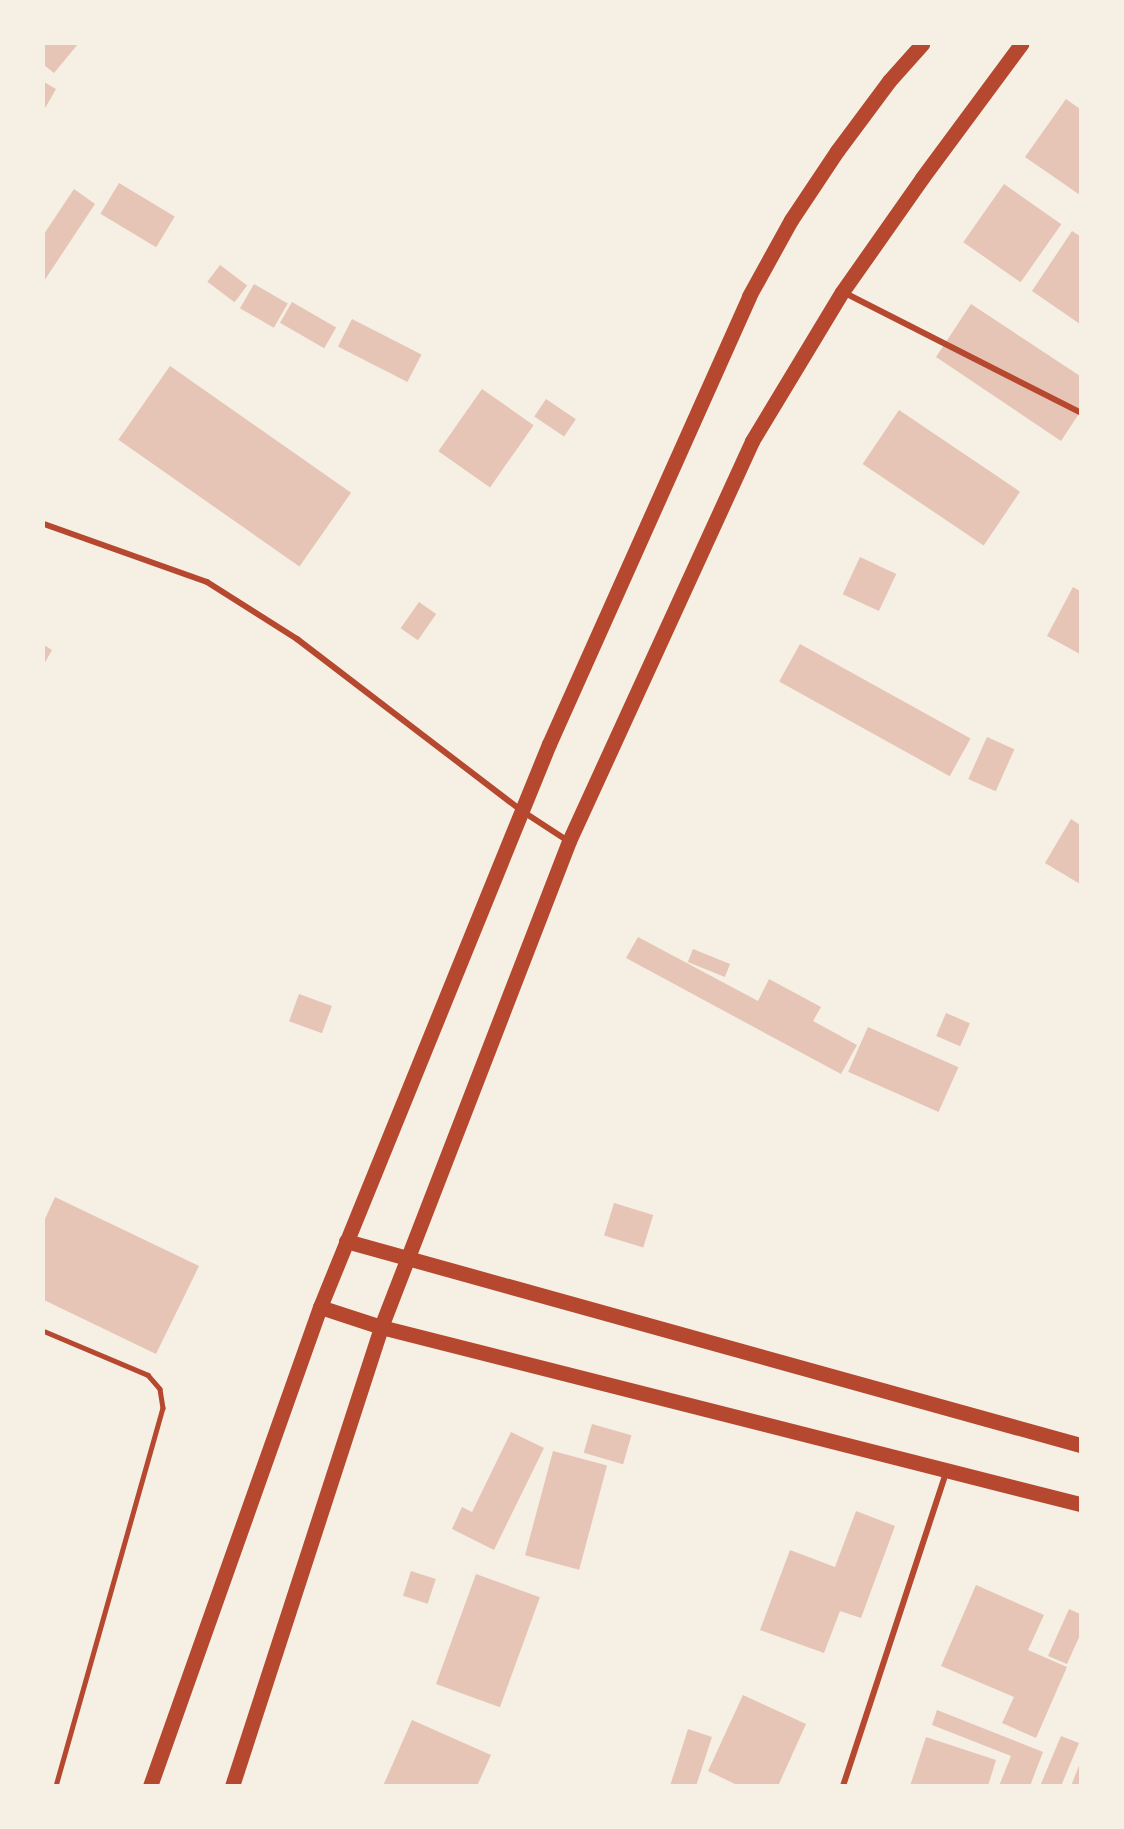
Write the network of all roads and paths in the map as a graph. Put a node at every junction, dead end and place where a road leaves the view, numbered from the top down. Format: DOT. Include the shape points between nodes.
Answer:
graph roads {
  1 [pos="922,44"];
  2 [pos="1021,44"];
  3 [pos="842,292"];
  4 [pos="1080,412"];
  5 [pos="44,524"];
  6 [pos="522,811"];
  7 [pos="569,841"];
  8 [pos="346,1241"];
  9 [pos="407,1259"];
  10 [pos="320,1307"];
  11 [pos="381,1327"];
  12 [pos="44,1331"];
  13 [pos="1080,1445"];
  14 [pos="947,1468"];
  15 [pos="1080,1504"];
  16 [pos="56,1785"];
  17 [pos="150,1785"];
  18 [pos="232,1785"];
  19 [pos="843,1785"];
  1 -- 6 [label="main road" via="837,151 791,220 748,296"];
  2 -- 3 [label="main road"];
  3 -- 4 [label="street"];
  3 -- 7 [label="main road" via="752,441"];
  5 -- 6 [label="street" via="207,582 297,639"];
  6 -- 7 [label="street"];
  6 -- 8 [label="main road"];
  7 -- 9 [label="main road"];
  8 -- 9 [label="main road"];
  8 -- 10 [label="main road"];
  9 -- 11 [label="main road"];
  9 -- 13 [label="main road"];
  10 -- 11 [label="main road"];
  10 -- 17 [label="main road"];
  11 -- 14 [label="main road"];
  11 -- 18 [label="main road"];
  12 -- 16 [label="lane" via="148,1375 160,1389 163,1408"];
  14 -- 15 [label="main road"];
  14 -- 19 [label="street"];
}
